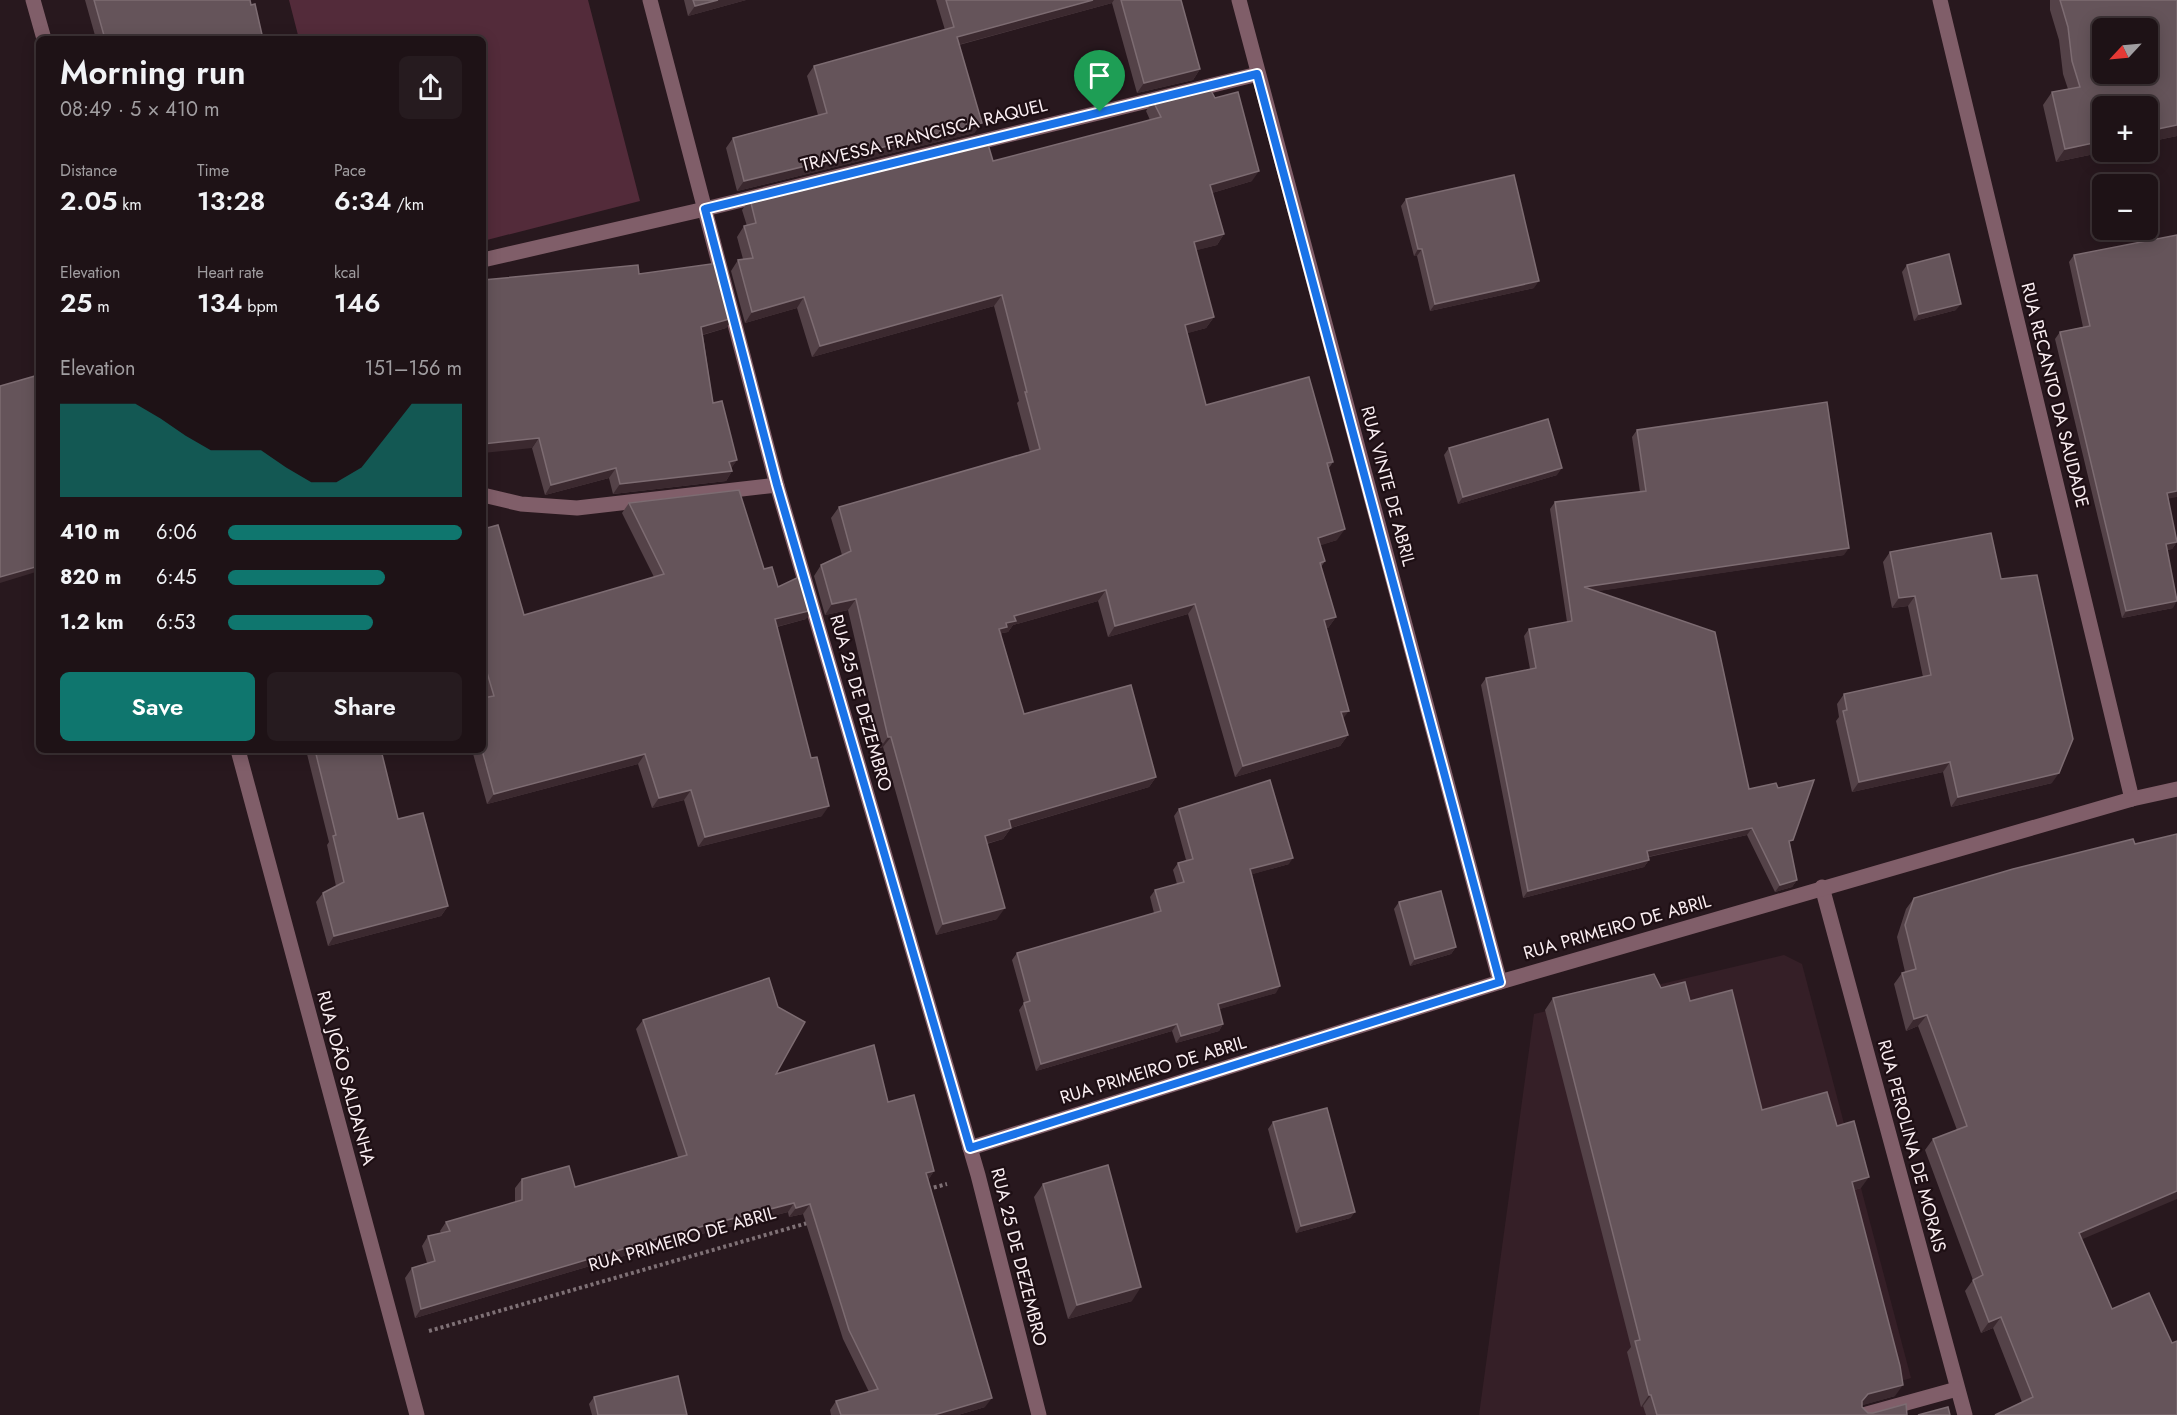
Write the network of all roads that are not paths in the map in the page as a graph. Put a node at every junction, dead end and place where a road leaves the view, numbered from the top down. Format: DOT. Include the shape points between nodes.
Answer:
graph roads {
  1 [pos="33,0"];
  2 [pos="651,0"];
  3 [pos="1239,0"];
  4 [pos="1940,0"];
  5 [pos="43,36"];
  6 [pos="1257,74"];
  7 [pos="705,209"];
  8 [pos="486,259"];
  9 [pos="777,485"];
  10 [pos="486,496"];
  11 [pos="239,753"];
  12 [pos="2177,789"];
  13 [pos="2132,799"];
  14 [pos="1822,887"];
  15 [pos="1500,982"];
  16 [pos="970,1148"];
  17 [pos="1957,1389"];
  18 [pos="417,1415"];
  19 [pos="1039,1415"];
  20 [pos="1863,1415"];
  21 [pos="1965,1415"];
  1 -- 5 [label="street"];
  2 -- 7 [label="street, RUA 25 DE DEZEMBRO"];
  3 -- 6 [label="street, RUA VINTE DE ABRIL"];
  4 -- 13 [label="street, RUA RECANTO DA SAUDADE"];
  6 -- 7 [label="street, TRAVESSA FRANCISCA RAQUEL"];
  6 -- 15 [label="street, RUA VINTE DE ABRIL"];
  7 -- 8 [label="street, TRAVESSA FRANCISCA RAQUEL"];
  7 -- 9 [label="street, RUA 25 DE DEZEMBRO"];
  9 -- 10 [label="street" via="577,508 521,504"];
  9 -- 16 [label="street, RUA 25 DE DEZEMBRO"];
  11 -- 18 [label="street, RUA JOÃO SALDANHA"];
  12 -- 13 [label="street, RUA PRIMEIRO DE ABRIL"];
  13 -- 14 [label="street, RUA PRIMEIRO DE ABRIL"];
  14 -- 15 [label="street, RUA PRIMEIRO DE ABRIL"];
  14 -- 17 [label="street, RUA PEROLINA DE MORAIS"];
  15 -- 16 [label="street, RUA PRIMEIRO DE ABRIL"];
  16 -- 19 [label="street, RUA 25 DE DEZEMBRO"];
  17 -- 20 [label="street"];
  17 -- 21 [label="street, RUA PEROLINA DE MORAIS"];
}
